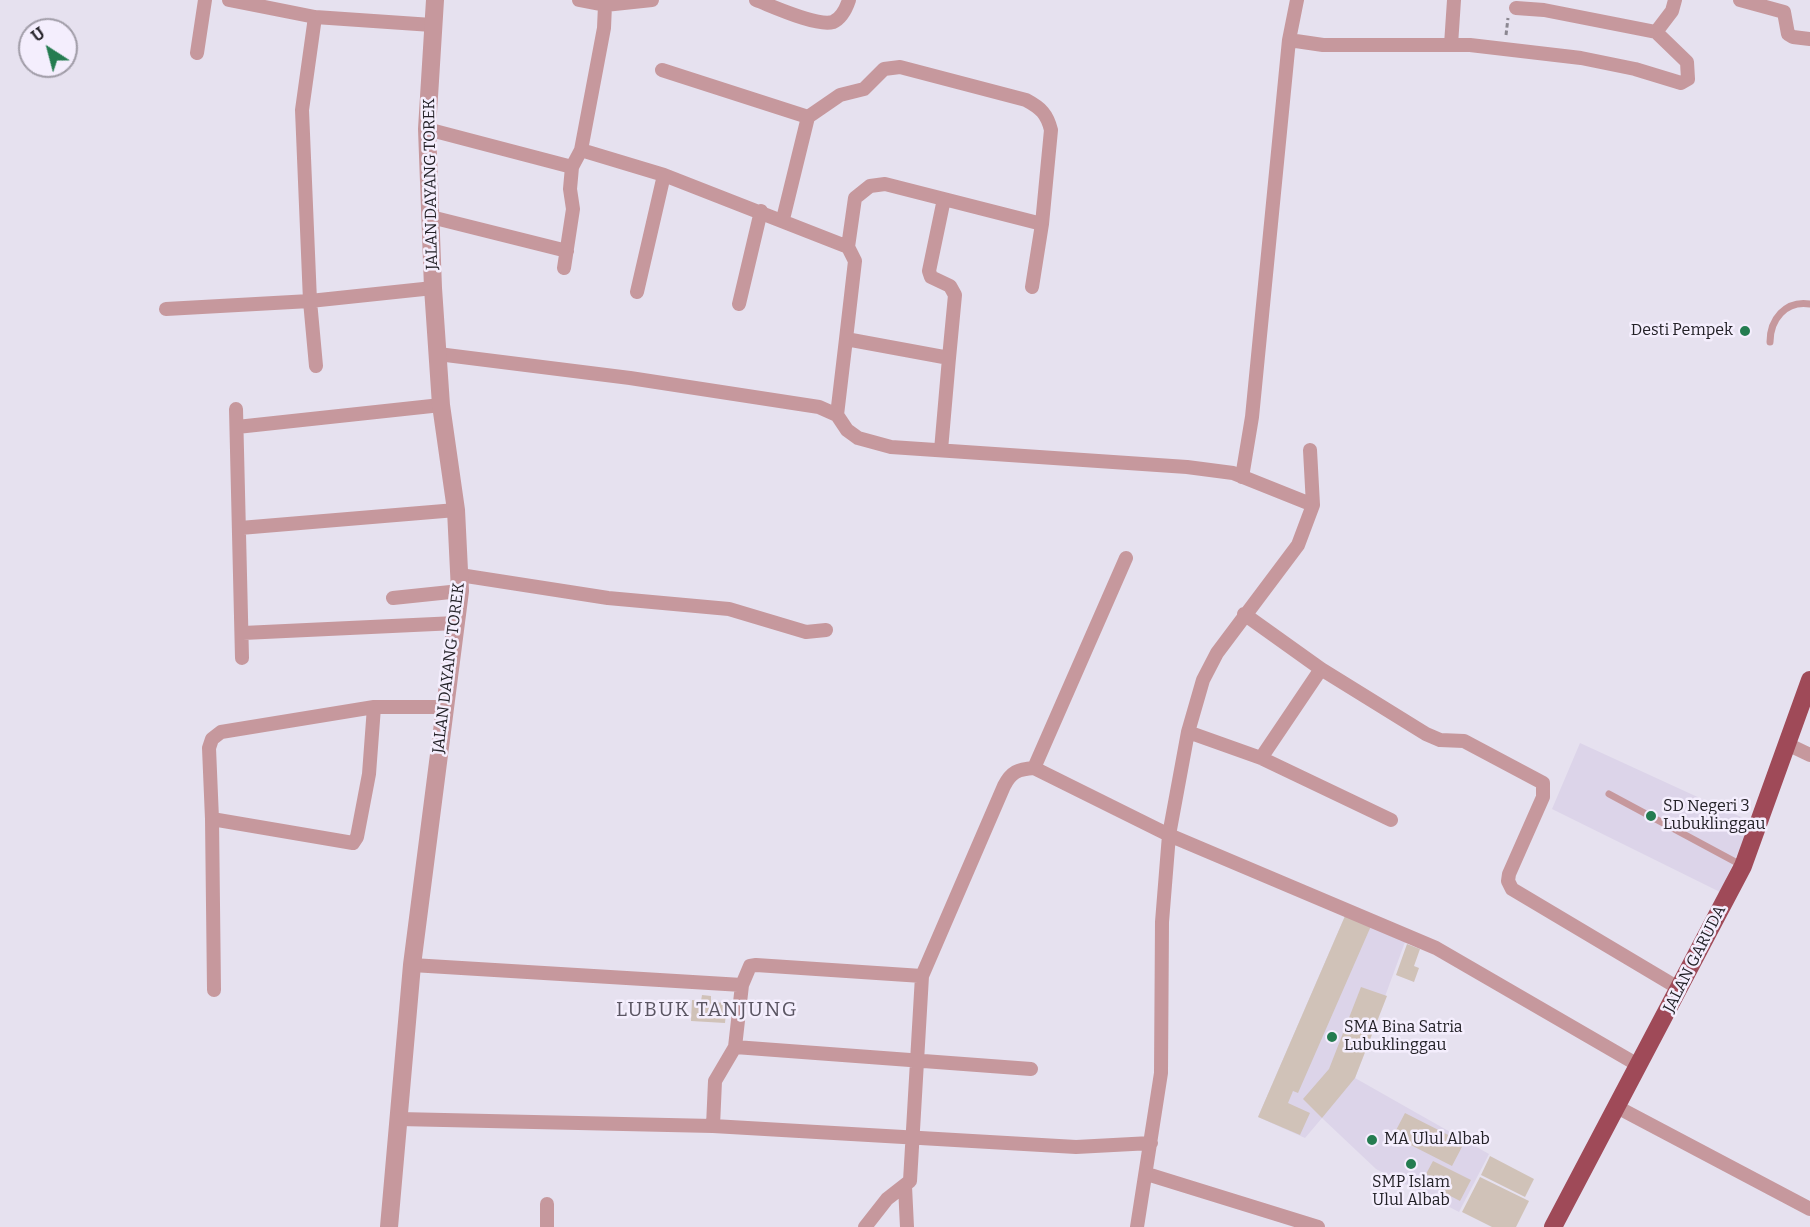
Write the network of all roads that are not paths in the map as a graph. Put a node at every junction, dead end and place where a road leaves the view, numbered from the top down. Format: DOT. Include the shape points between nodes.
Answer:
graph roads {
  1 [pos="205,0"];
  2 [pos="229,0"];
  3 [pos="435,0"];
  4 [pos="579,0"];
  5 [pos="652,0"];
  6 [pos="756,0"];
  7 [pos="849,0"];
  8 [pos="1297,0"];
  9 [pos="1454,0"];
  10 [pos="1675,0"];
  11 [pos="1740,0"];
  12 [pos="605,5"];
  13 [pos="1544,5"];
  14 [pos="1516,8"];
  15 [pos="315,17"];
  16 [pos="432,25"];
  17 [pos="1656,32"];
  18 [pos="1810,39"];
  19 [pos="1290,40"];
  20 [pos="1451,45"];
  21 [pos="197,53"];
  22 [pos="662,70"];
  23 [pos="808,117"];
  24 [pos="427,129"];
  25 [pos="581,150"];
  26 [pos="572,167"];
  27 [pos="664,175"];
  28 [pos="944,199"];
  29 [pos="761,211"];
  30 [pos="431,217"];
  31 [pos="783,219"];
  32 [pos="1042,224"];
  33 [pos="848,247"];
  34 [pos="567,251"];
  35 [pos="564,268"];
  36 [pos="1032,286"];
  37 [pos="433,288"];
  38 [pos="637,292"];
  39 [pos="310,301"];
  40 [pos="739,304"];
  41 [pos="1810,304"];
  42 [pos="166,309"];
  43 [pos="846,339"];
  44 [pos="1770,342"];
  45 [pos="438,354"];
  46 [pos="950,358"];
  47 [pos="316,366"];
  48 [pos="441,405"];
  49 [pos="236,409"];
  50 [pos="837,415"];
  51 [pos="237,427"];
  52 [pos="941,450"];
  53 [pos="1310,450"];
  54 [pos="1242,477"];
  55 [pos="1312,505"];
  56 [pos="456,510"];
  57 [pos="240,528"];
  58 [pos="1126,558"];
  59 [pos="460,583"];
  60 [pos="393,598"];
  61 [pos="1244,614"];
  62 [pos="456,623"];
  63 [pos="826,630"];
  64 [pos="243,633"];
  65 [pos="242,658"];
  66 [pos="1321,669"];
  67 [pos="1810,681"];
  68 [pos="375,706"];
  69 [pos="444,707"];
  70 [pos="1188,732"];
  71 [pos="1787,744"];
  72 [pos="1810,755"];
  73 [pos="1261,758"];
  74 [pos="1034,768"];
  75 [pos="1609,794"];
  76 [pos="212,819"];
  77 [pos="1391,820"];
  78 [pos="1170,835"];
  79 [pos="1743,866"];
  80 [pos="412,965"];
  81 [pos="922,976"];
  82 [pos="742,985"];
  83 [pos="1680,989"];
  84 [pos="214,990"];
  85 [pos="735,1047"];
  86 [pos="915,1060"];
  87 [pos="1638,1065"];
  88 [pos="1031,1069"];
  89 [pos="1617,1107"];
  90 [pos="399,1119"];
  91 [pos="713,1126"];
  92 [pos="913,1138"];
  93 [pos="1151,1143"];
  94 [pos="1147,1173"];
  95 [pos="905,1186"];
  96 [pos="547,1204"];
  97 [pos="1810,1209"];
  98 [pos="389,1227"];
  99 [pos="547,1227"];
  100 [pos="865,1227"];
  101 [pos="907,1227"];
  102 [pos="1137,1227"];
  103 [pos="1318,1227"];
  104 [pos="1553,1227"];
  1 -- 21 [label="street"];
  2 -- 15 [label="street"];
  3 -- 16 [label="street, JALAN DAYANG TOREK"];
  4 -- 12 [label="street"];
  5 -- 12 [label="street"];
  6 -- 7 [label="street" via="819,22 839,18"];
  8 -- 19 [label="street"];
  9 -- 20 [label="street"];
  10 -- 17 [label="street" via="1672,11"];
  11 -- 18 [label="street" via="1784,12 1788,34"];
  12 -- 25 [label="street"];
  13 -- 14 [label="street"];
  13 -- 17 [label="street"];
  15 -- 16 [label="street"];
  15 -- 39 [label="street" via="302,110"];
  16 -- 24 [label="street, JALAN DAYANG TOREK"];
  17 -- 20 [label="street" via="1687,62 1688,79 1681,83 1581,58"];
  19 -- 20 [label="street" via="1323,45"];
  19 -- 54 [label="street" via="1252,417"];
  22 -- 23 [label="street"];
  23 -- 31 [label="street"];
  23 -- 32 [label="street" via="840,95 864,89 884,69 900,67 1026,100 1040,108 1051,130"];
  24 -- 26 [label="street"];
  24 -- 30 [label="street, JALAN DAYANG TOREK"];
  25 -- 26 [label="street"];
  25 -- 27 [label="street"];
  26 -- 34 [label="street" via="573,209"];
  27 -- 29 [label="street"];
  27 -- 38 [label="street"];
  28 -- 32 [label="street"];
  28 -- 33 [label="street" via="885,184 870,186 855,198"];
  28 -- 46 [label="street" via="929,271 931,277 950,286 955,295"];
  29 -- 31 [label="street"];
  29 -- 40 [label="street"];
  30 -- 34 [label="street"];
  30 -- 37 [label="street, JALAN DAYANG TOREK"];
  31 -- 33 [label="street"];
  32 -- 36 [label="street"];
  33 -- 43 [label="street" via="855,261"];
  34 -- 35 [label="street"];
  37 -- 39 [label="street"];
  37 -- 45 [label="street, JALAN DAYANG TOREK"];
  39 -- 42 [label="street"];
  39 -- 47 [label="street"];
  41 -- 44 [label="lane" via="1780,312 1770,329"];
  43 -- 46 [label="street"];
  43 -- 50 [label="street"];
  45 -- 48 [label="street, JALAN DAYANG TOREK"];
  45 -- 50 [label="street" via="630,378 819,407"];
  46 -- 52 [label="street"];
  48 -- 51 [label="street"];
  48 -- 56 [label="street, JALAN DAYANG TOREK"];
  49 -- 51 [label="street"];
  50 -- 52 [label="street" via="858,438 891,447"];
  51 -- 57 [label="street"];
  52 -- 54 [label="street" via="1187,467"];
  53 -- 55 [label="street"];
  54 -- 55 [label="street"];
  55 -- 61 [label="street" via="1298,545"];
  56 -- 57 [label="street"];
  56 -- 59 [label="street, JALAN DAYANG TOREK"];
  57 -- 64 [label="street"];
  58 -- 74 [label="street"];
  59 -- 60 [label="street"];
  59 -- 62 [label="street, JALAN DAYANG TOREK"];
  59 -- 63 [label="street" via="729,609 806,632"];
  61 -- 66 [label="street"];
  61 -- 70 [label="street" via="1203,680"];
  62 -- 64 [label="street"];
  62 -- 69 [label="street, JALAN DAYANG TOREK"];
  64 -- 65 [label="street"];
  66 -- 73 [label="street"];
  66 -- 83 [label="street" via="1426,734 1440,740 1464,741 1543,783 1543,797 1509,874 1512,889"];
  67 -- 71 [label="highway, JALAN GARUDA"];
  68 -- 69 [label="street"];
  68 -- 76 [label="street" via="221,732 209,748"];
  68 -- 76 [label="street" via="369,774 353,843"];
  69 -- 80 [label="street, JALAN DAYANG TOREK"];
  70 -- 73 [label="street"];
  70 -- 78 [label="street"];
  71 -- 72 [label="street"];
  71 -- 79 [label="highway, JALAN GARUDA"];
  73 -- 77 [label="street"];
  74 -- 78 [label="street"];
  74 -- 81 [label="street" via="1020,769 1009,776"];
  75 -- 79 [label="lane"];
  76 -- 84 [label="street"];
  78 -- 87 [label="street" via="1436,948"];
  78 -- 93 [label="street" via="1162,922 1161,1073"];
  79 -- 83 [label="highway, JALAN GARUDA"];
  80 -- 82 [label="street"];
  80 -- 90 [label="street, JALAN DAYANG TOREK"];
  81 -- 82 [label="street" via="756,964 746,972"];
  81 -- 86 [label="street"];
  82 -- 85 [label="street"];
  83 -- 87 [label="highway, JALAN GARUDA"];
  85 -- 86 [label="street"];
  85 -- 91 [label="street" via="715,1081"];
  86 -- 88 [label="street"];
  86 -- 92 [label="street"];
  87 -- 89 [label="highway, JALAN GARUDA"];
  89 -- 97 [label="street"];
  89 -- 104 [label="highway, JALAN GARUDA"];
  90 -- 91 [label="street"];
  90 -- 98 [label="street, JALAN DAYANG TOREK"];
  91 -- 92 [label="street"];
  92 -- 93 [label="street" via="1076,1147"];
  92 -- 95 [label="street" via="911,1176"];
  93 -- 94 [label="street"];
  94 -- 102 [label="street"];
  94 -- 103 [label="street"];
  95 -- 100 [label="street" via="887,1199"];
  95 -- 101 [label="street"];
  96 -- 99 [label="street"];
}
